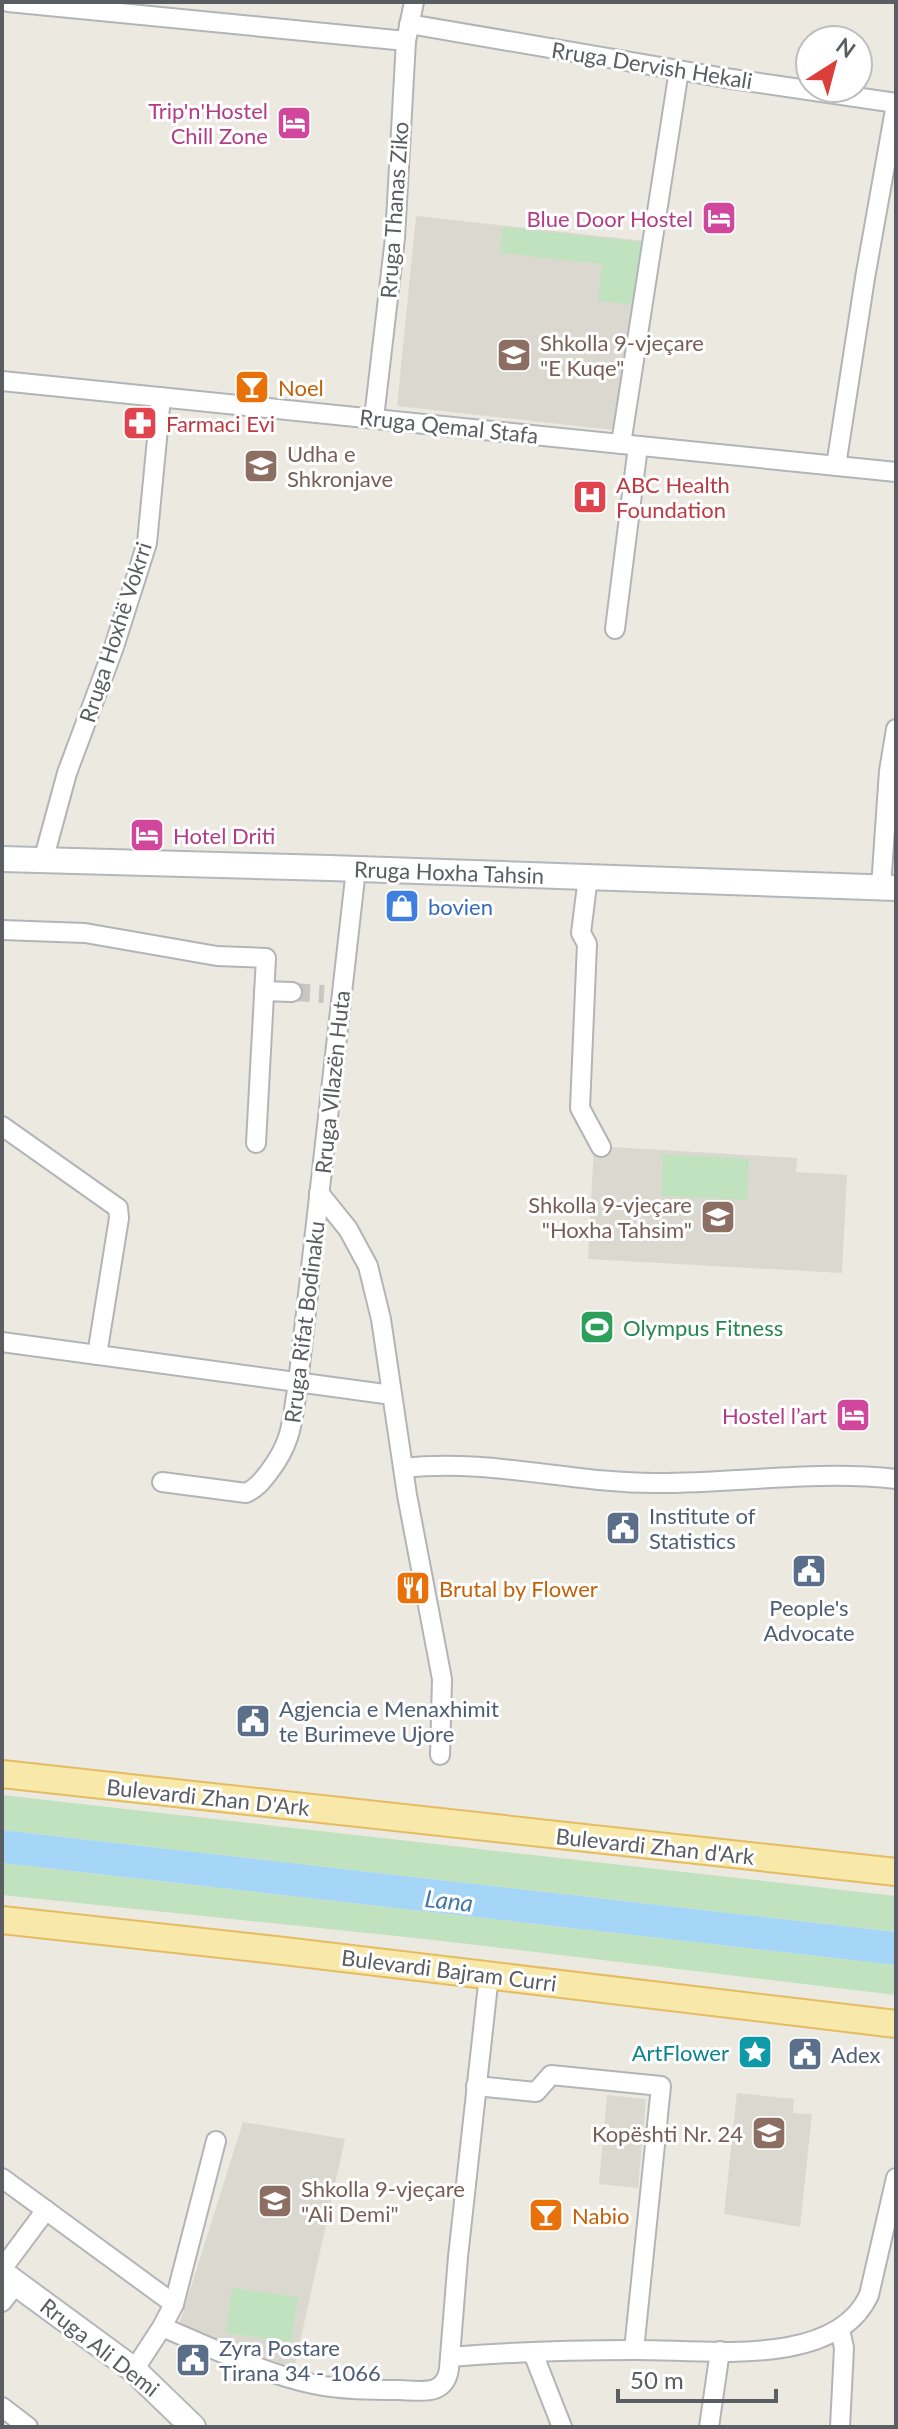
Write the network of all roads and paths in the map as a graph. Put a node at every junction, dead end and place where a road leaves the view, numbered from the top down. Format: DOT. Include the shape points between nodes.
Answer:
graph roads {
  1 [pos="8,2"];
  2 [pos="414,2"];
  3 [pos="407,32"];
  4 [pos="679,70"];
  5 [pos="896,104"];
  6 [pos="2,381"];
  7 [pos="161,397"];
  8 [pos="374,418"];
  9 [pos="629,445"];
  10 [pos="836,466"];
  11 [pos="896,472"];
  12 [pos="615,629"];
  13 [pos="896,729"];
  14 [pos="2,859"];
  15 [pos="43,861"];
  16 [pos="356,869"];
  17 [pos="588,877"];
  18 [pos="888,888"];
  19 [pos="2,930"];
  20 [pos="264,991"];
  21 [pos="292,992"];
  22 [pos="2,1126"];
  23 [pos="256,1143"];
  24 [pos="601,1147"];
  25 [pos="319,1193"];
  26 [pos="2,1342"];
  27 [pos="97,1355"];
  28 [pos="298,1383"];
  29 [pos="392,1395"];
  30 [pos="404,1468"];
  31 [pos="896,1479"];
  32 [pos="162,1482"];
  33 [pos="440,1755"];
  34 [pos="2,1774"];
  35 [pos="414,1819"];
  36 [pos="896,1872"];
  37 [pos="2,1920"];
  38 [pos="489,1975"];
  39 [pos="896,2024"];
  40 [pos="476,2086"];
  41 [pos="216,2141"];
  42 [pos="2,2178"];
  43 [pos="896,2178"];
  44 [pos="46,2210"];
  45 [pos="6,2282"];
  46 [pos="174,2304"];
  47 [pos="162,2327"];
  48 [pos="840,2329"];
  49 [pos="634,2350"];
  50 [pos="720,2351"];
  51 [pos="533,2353"];
  52 [pos="450,2357"];
  53 [pos="134,2370"];
  54 [pos="2,2407"];
  55 [pos="28,2427"];
  56 [pos="192,2427"];
  57 [pos="562,2427"];
  58 [pos="709,2427"];
  59 [pos="840,2427"];
  1 -- 3 [label="street, Rruga Dervish Hekali"];
  2 -- 3 [label="street, Rruga Thanas Ziko"];
  3 -- 4 [label="street, Rruga Dervish Hekali"];
  3 -- 8 [label="street, Rruga Thanas Ziko" via="395,238"];
  4 -- 5 [label="street, Rruga Dervish Hekali"];
  4 -- 9 [label="street"];
  5 -- 10 [label="street"];
  6 -- 7 [label="street, Rruga Qemal Stafa"];
  7 -- 8 [label="street, Rruga Qemal Stafa"];
  7 -- 15 [label="street, Rruga Hoxhë Vokrri" via="147,543 67,773"];
  8 -- 9 [label="street, Rruga Qemal Stafa"];
  9 -- 10 [label="street, Rruga Qemal Stafa"];
  9 -- 12 [label="street"];
  10 -- 11 [label="street, Rruga Qemal Stafa"];
  13 -- 18 [label="street" via="889,771"];
  14 -- 15 [label="main road, Rruga Hoxha Tahsin"];
  15 -- 16 [label="main road, Rruga Hoxha Tahsin"];
  16 -- 17 [label="main road, Rruga Hoxha Tahsin"];
  16 -- 25 [label="street, Rruga Vllazën Huta" via="333,994"];
  17 -- 18 [label="main road, Rruga Hoxha Tahsin"];
  17 -- 24 [label="street" via="581,933 587,944 580,1108"];
  19 -- 20 [label="street" via="85,933 217,956 266,958"];
  20 -- 21 [label="street"];
  20 -- 23 [label="street"];
  22 -- 27 [label="street" via="118,1208"];
  25 -- 28 [label="street, Rruga Rifat Bodinaku"];
  25 -- 29 [label="street, Rruga Vllazën Huta" via="348,1229 368,1266"];
  26 -- 27 [label="street"];
  27 -- 28 [label="street"];
  28 -- 29 [label="street"];
  28 -- 32 [label="street, Rruga Rifat Bodinaku" via="284,1453 255,1489 246,1493"];
  29 -- 30 [label="street, Rruga Vllazën Huta"];
  30 -- 31 [label="street" via="473,1466 657,1483 773,1477"];
  30 -- 33 [label="street, Rruga Vllazën Huta" via="442,1679"];
  34 -- 35 [label="main road, Bulevardi Zhan D'Ark"];
  35 -- 36 [label="main road, Bulevardi Zhan d'Ark"];
  37 -- 38 [label="main road, Bulevardi Bajram Curri"];
  38 -- 39 [label="main road, Bulevardi Bajram Curri"];
  38 -- 40 [label="street"];
  40 -- 49 [label="street" via="536,2092 551,2075 661,2086"];
  40 -- 52 [label="street"];
  41 -- 46 [label="street"];
  42 -- 44 [label="street"];
  43 -- 48 [label="street" via="869,2295 862,2310"];
  44 -- 45 [label="street"];
  44 -- 46 [label="street"];
  45 -- 53 [label="main road, Rruga Ali Demi"];
  46 -- 47 [label="street"];
  47 -- 52 [label="street" via="271,2371 355,2389 416,2391 442,2386"];
  47 -- 53 [label="street"];
  48 -- 50 [label="street" via="767,2350"];
  48 -- 59 [label="street"];
  49 -- 50 [label="street"];
  49 -- 51 [label="street"];
  50 -- 58 [label="street"];
  51 -- 52 [label="street"];
  51 -- 57 [label="street"];
  53 -- 56 [label="main road, Rruga Ali Demi"];
  54 -- 55 [label="street"];
}
